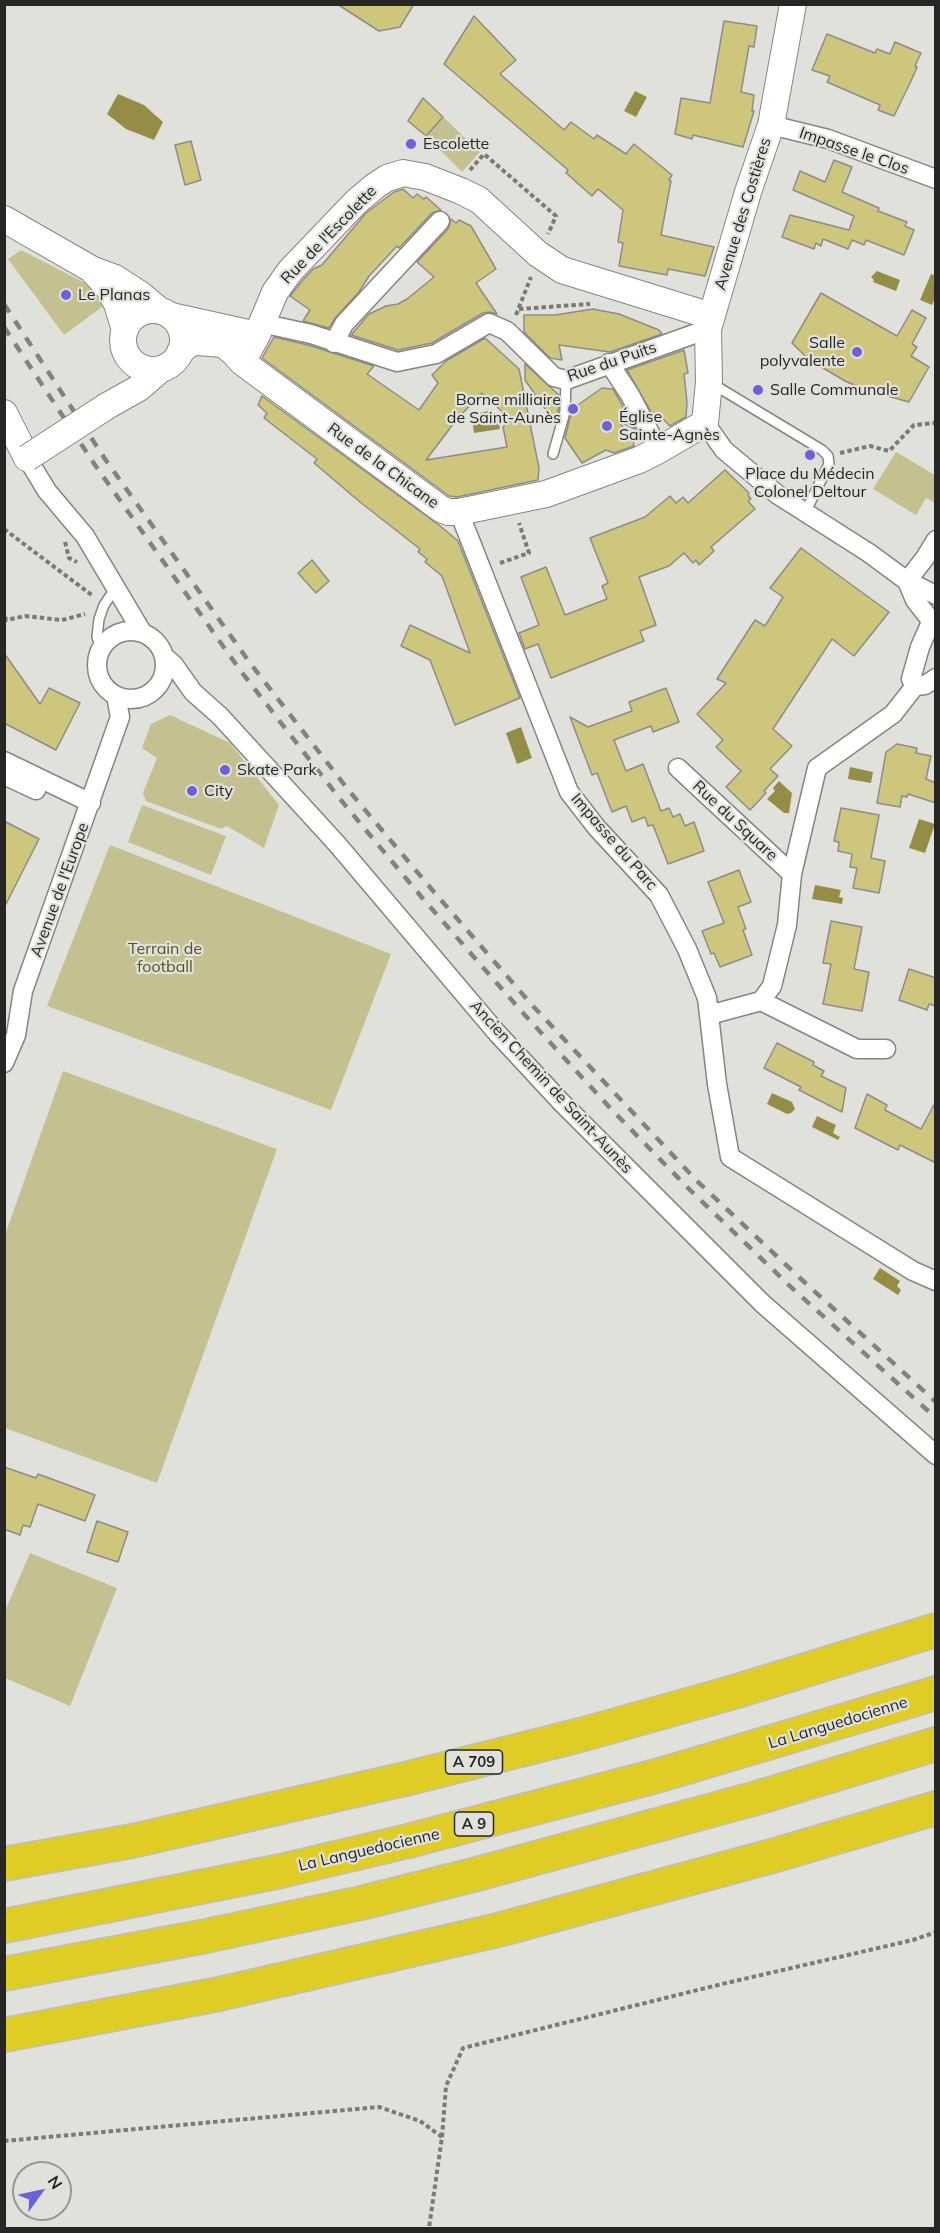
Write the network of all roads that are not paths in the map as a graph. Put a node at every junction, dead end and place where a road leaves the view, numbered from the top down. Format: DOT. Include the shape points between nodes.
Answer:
graph roads {
  1 [pos="793,4"];
  2 [pos="771,125"];
  3 [pos="936,179"];
  4 [pos="4,219"];
  5 [pos="440,221"];
  6 [pos="93,270"];
  7 [pos="165,314"];
  8 [pos="710,322"];
  9 [pos="259,329"];
  10 [pos="125,341"];
  11 [pos="334,343"];
  12 [pos="180,352"];
  13 [pos="242,362"];
  14 [pos="609,363"];
  15 [pos="161,369"];
  16 [pos="566,381"];
  17 [pos="709,382"];
  18 [pos="109,404"];
  19 [pos="4,413"];
  20 [pos="705,423"];
  21 [pos="659,450"];
  22 [pos="553,454"];
  23 [pos="27,458"];
  24 [pos="459,512"];
  25 [pos="805,513"];
  26 [pos="936,540"];
  27 [pos="907,581"];
  28 [pos="120,593"];
  29 [pos="936,595"];
  30 [pos="933,624"];
  31 [pos="119,632"];
  32 [pos="142,632"];
  33 [pos="101,647"];
  34 [pos="165,657"];
  35 [pos="936,678"];
  36 [pos="915,686"];
  37 [pos="153,692"];
  38 [pos="193,692"];
  39 [pos="116,696"];
  40 [pos="120,717"];
  41 [pos="4,761"];
  42 [pos="678,768"];
  43 [pos="4,775"];
  44 [pos="89,808"];
  45 [pos="792,874"];
  46 [pos="761,1001"];
  47 [pos="710,1015"];
  48 [pos="886,1049"];
  49 [pos="4,1063"];
  50 [pos="936,1281"];
  51 [pos="936,1455"];
  52 [pos="936,1630"];
  53 [pos="936,1694"];
  54 [pos="936,1744"];
  55 [pos="936,1808"];
  56 [pos="4,1864"];
  57 [pos="4,1926"];
  58 [pos="4,1974"];
  59 [pos="4,2036"];
  1 -- 2 [label="street, Avenue des Costières"];
  2 -- 3 [label="street, Impasse le Clos" via="828,139"];
  2 -- 8 [label="street, Avenue des Costières"];
  4 -- 6 [label="street"];
  5 -- 11 [label="street" via="344,324"];
  6 -- 7 [label="street" via="115,278"];
  6 -- 10 [label="street" via="117,304"];
  7 -- 9 [label="street"];
  7 -- 10 [label="street" via="139,314 128,323"];
  7 -- 12 [label="street" via="182,332"];
  8 -- 9 [label="street, Rue de l'Escolette" via="562,270 538,254 479,200 425,177 403,173 375,186 290,272 275,292"];
  8 -- 14 [label="street, Rue du Puits"];
  8 -- 17 [label="street, Avenue des Costières"];
  9 -- 11 [label="street, Rue du Puits" via="311,334"];
  9 -- 13 [label="street, Rue de l'Escolette"];
  10 -- 15 [label="street" via="141,368"];
  10 -- 18 [label="street" via="123,381"];
  11 -- 16 [label="street, Rue du Puits" via="398,362 436,354 489,323 507,331 554,377"];
  12 -- 13 [label="street, Rue de la Chicane" via="197,342 223,345"];
  12 -- 15 [label="street"];
  13 -- 24 [label="street, Rue de la Chicane" via="441,509"];
  14 -- 16 [label="street, Rue du Puits"];
  14 -- 21 [label="street"];
  15 -- 18 [label="street" via="139,388"];
  16 -- 22 [label="lane" via="565,412"];
  17 -- 20 [label="street, Avenue des Costières"];
  17 -- 25 [label="lane" via="828,456 829,464"];
  18 -- 23 [label="street, bridge"];
  19 -- 23 [label="street"];
  20 -- 21 [label="street, Rue de la Chicane"];
  20 -- 25 [label="street" via="724,450"];
  21 -- 24 [label="street, Rue de la Chicane" via="546,494"];
  23 -- 28 [label="street" via="47,491 85,536"];
  24 -- 47 [label="street, Impasse du Parc" via="569,792 659,895 687,949"];
  25 -- 27 [label="street"];
  26 -- 27 [label="street"];
  27 -- 29 [label="street"];
  27 -- 30 [label="street"];
  28 -- 31 [label="street"];
  28 -- 32 [label="street"];
  28 -- 33 [label="lane" via="102,608 98,637"];
  30 -- 36 [label="street" via="920,647 911,679"];
  31 -- 32 [label="street"];
  31 -- 33 [label="street"];
  32 -- 34 [label="street" via="153,638"];
  33 -- 39 [label="street" via="97,659 100,680"];
  34 -- 37 [label="street" via="163,679"];
  34 -- 38 [label="street, Ancien Chemin de Saint-Aunès"];
  35 -- 36 [label="street"];
  36 -- 45 [label="street, Rue du Square" via="893,714 817,768"];
  37 -- 38 [label="street" via="174,688"];
  37 -- 39 [label="street" via="138,699"];
  37 -- 40 [label="street"];
  38 -- 51 [label="street, Ancien Chemin de Saint-Aunès" via="220,716 329,836 562,1103 763,1304"];
  39 -- 40 [label="street, Avenue de l'Europe"];
  40 -- 44 [label="street, Avenue de l'Europe"];
  41 -- 44 [label="street"];
  42 -- 45 [label="street, Rue du Square"];
  43 -- 44 [label="street"];
  44 -- 49 [label="street, Avenue de l'Europe" via="23,991 16,1035"];
  45 -- 46 [label="street, Rue du Square" via="787,925 772,986"];
  46 -- 47 [label="street"];
  46 -- 48 [label="street" via="857,1049"];
  47 -- 50 [label="street, Impasse du Parc" via="730,1157 913,1271"];
  52 -- 56 [label="highway, A 709" via="584,1734 154,1836"];
  53 -- 57 [label="highway, La Languedocienne / A 9" via="671,1772 466,1826 269,1873"];
  54 -- 58 [label="highway" via="760,1797 361,1903"];
  55 -- 59 [label="highway" via="498,1930 219,1994"];
}
